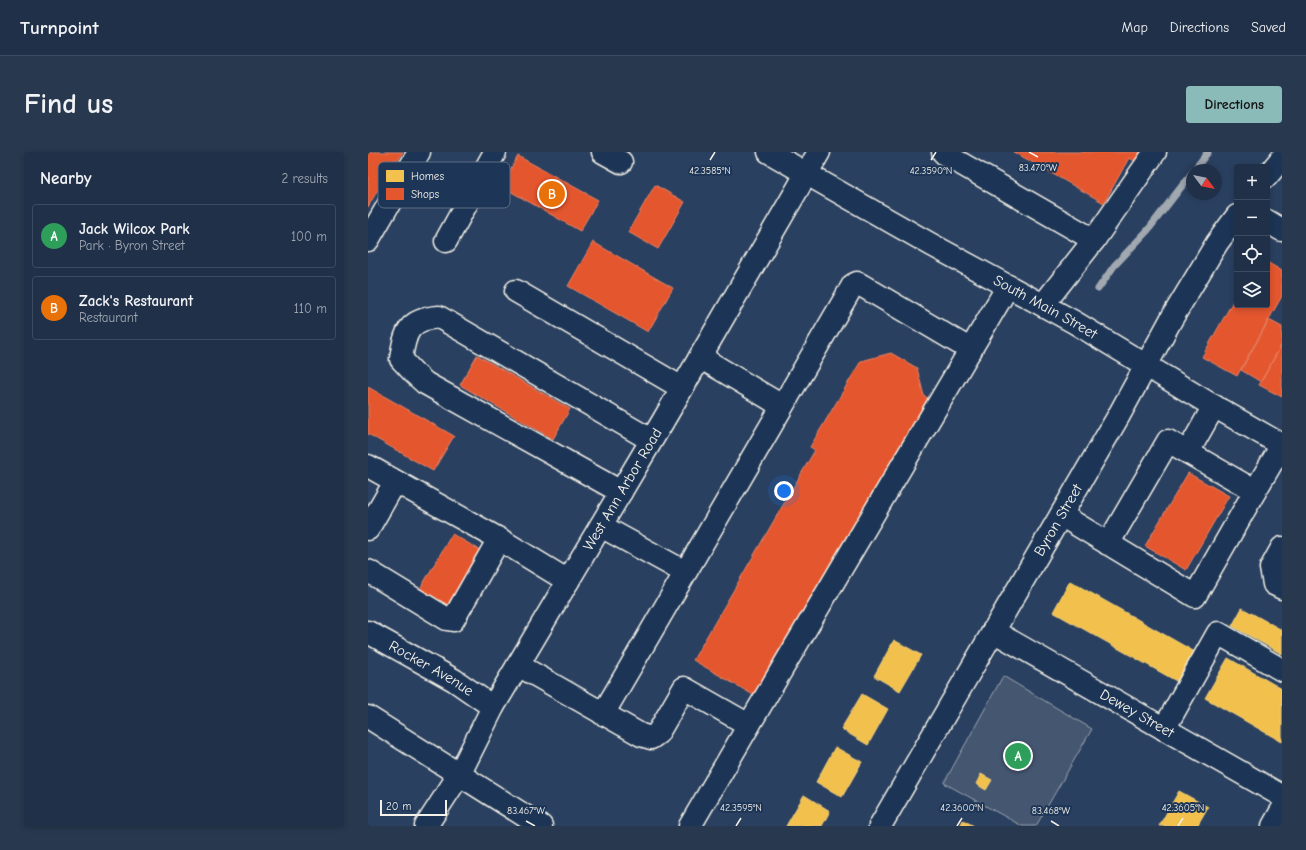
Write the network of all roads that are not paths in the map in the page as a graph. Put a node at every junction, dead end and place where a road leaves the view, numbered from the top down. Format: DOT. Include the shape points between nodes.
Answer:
graph roads {
  1 [pos="419,152"];
  2 [pos="495,152"];
  3 [pos="603,152"];
  4 [pos="769,152"];
  5 [pos="819,152"];
  6 [pos="943,152"];
  7 [pos="1155,152"];
  8 [pos="1282,158"];
  9 [pos="413,162"];
  10 [pos="489,162"];
  11 [pos="621,162"];
  12 [pos="1270,172"];
  13 [pos="807,174"];
  14 [pos="387,208"];
  15 [pos="464,208"];
  16 [pos="1234,220"];
  17 [pos="1270,223"];
  18 [pos="1282,230"];
  19 [pos="368,240"];
  20 [pos="1094,240"];
  21 [pos="446,241"];
  22 [pos="1008,286"];
  23 [pos="516,291"];
  24 [pos="1043,305"];
  25 [pos="971,350"];
  26 [pos="700,357"];
  27 [pos="1146,365"];
  28 [pos="682,388"];
  29 [pos="782,406"];
  30 [pos="1214,406"];
  31 [pos="651,440"];
  32 [pos="1282,445"];
  33 [pos="1188,452"];
  34 [pos="368,466"];
  35 [pos="395,482"];
  36 [pos="1255,491"];
  37 [pos="620,492"];
  38 [pos="1060,515"];
  39 [pos="601,526"];
  40 [pos="368,529"];
  41 [pos="499,539"];
  42 [pos="1108,544"];
  43 [pos="1282,548"];
  44 [pos="368,571"];
  45 [pos="685,572"];
  46 [pos="568,581"];
  47 [pos="1278,586"];
  48 [pos="993,631"];
  49 [pos="368,632"];
  50 [pos="518,665"];
  51 [pos="1282,670"];
  52 [pos="493,707"];
  53 [pos="603,714"];
  54 [pos="368,717"];
  55 [pos="749,725"];
  56 [pos="1164,729"];
  57 [pos="459,775"];
  58 [pos="1282,796"];
  59 [pos="1282,810"];
  60 [pos="426,826"];
  61 [pos="541,826"];
  62 [pos="690,826"];
  63 [pos="880,826"];
  64 [pos="1273,826"];
  1 -- 9 [label="main road"];
  2 -- 10 [label="main road"];
  3 -- 11 [label="main road"];
  4 -- 13 [label="main road, South Main Street"];
  5 -- 13 [label="main road, West Ann Arbor Road"];
  6 -- 20 [label="main road"];
  7 -- 20 [label="main road"];
  8 -- 12 [label="main road"];
  13 -- 22 [label="main road, South Main Street"];
  13 -- 26 [label="main road, West Ann Arbor Road"];
  14 -- 19 [label="main road"];
  15 -- 21 [label="main road"];
  16 -- 27 [label="main road, Byron Street" via="1213,250"];
  17 -- 18 [label="main road"];
  20 -- 24 [label="main road"];
  22 -- 24 [label="main road, South Main Street"];
  22 -- 25 [label="main road"];
  23 -- 28 [label="main road"];
  24 -- 27 [label="main road, South Main Street"];
  25 -- 29 [label="main road" via="857,283 852,285"];
  25 -- 55 [label="main road"];
  26 -- 28 [label="main road, West Ann Arbor Road"];
  26 -- 29 [label="main road"];
  27 -- 30 [label="main road, South Main Street"];
  27 -- 38 [label="main road, Byron Street"];
  28 -- 31 [label="main road, West Ann Arbor Road"];
  29 -- 45 [label="main road"];
  30 -- 32 [label="main road, South Main Street"];
  30 -- 33 [label="main road"];
  31 -- 37 [label="main road, West Ann Arbor Road"];
  31 -- 37 [label="main road" via="439,317 424,318 408,328 401,359 425,382"];
  32 -- 36 [label="main road"];
  33 -- 36 [label="main road"];
  33 -- 42 [label="main road" via="1168,441"];
  34 -- 35 [label="main road"];
  35 -- 40 [label="main road"];
  35 -- 41 [label="main road"];
  36 -- 42 [label="main road" via="1195,596"];
  37 -- 39 [label="main road, West Ann Arbor Road"];
  38 -- 42 [label="main road"];
  38 -- 48 [label="main road, Byron Street"];
  39 -- 45 [label="main road"];
  39 -- 46 [label="main road, West Ann Arbor Road"];
  41 -- 44 [label="main road" via="453,620 447,619"];
  41 -- 46 [label="main road"];
  43 -- 47 [label="main road" via="1271,568"];
  45 -- 53 [label="main road"];
  46 -- 50 [label="main road, West Ann Arbor Road"];
  48 -- 56 [label="main road, Dewey Street"];
  48 -- 63 [label="main road, Byron Street"];
  49 -- 52 [label="main road, Rocker Avenue" via="454,680"];
  50 -- 52 [label="main road, West Ann Arbor Road"];
  50 -- 53 [label="main road"];
  51 -- 56 [label="main road" via="1218,633"];
  52 -- 57 [label="main road, West Ann Arbor Road"];
  53 -- 55 [label="main road" via="650,738 658,733 684,688"];
  54 -- 57 [label="main road"];
  55 -- 62 [label="main road"];
  56 -- 58 [label="main road, Dewey Street"];
  57 -- 60 [label="main road, West Ann Arbor Road"];
  57 -- 61 [label="main road"];
  59 -- 64 [label="main road"];
}
